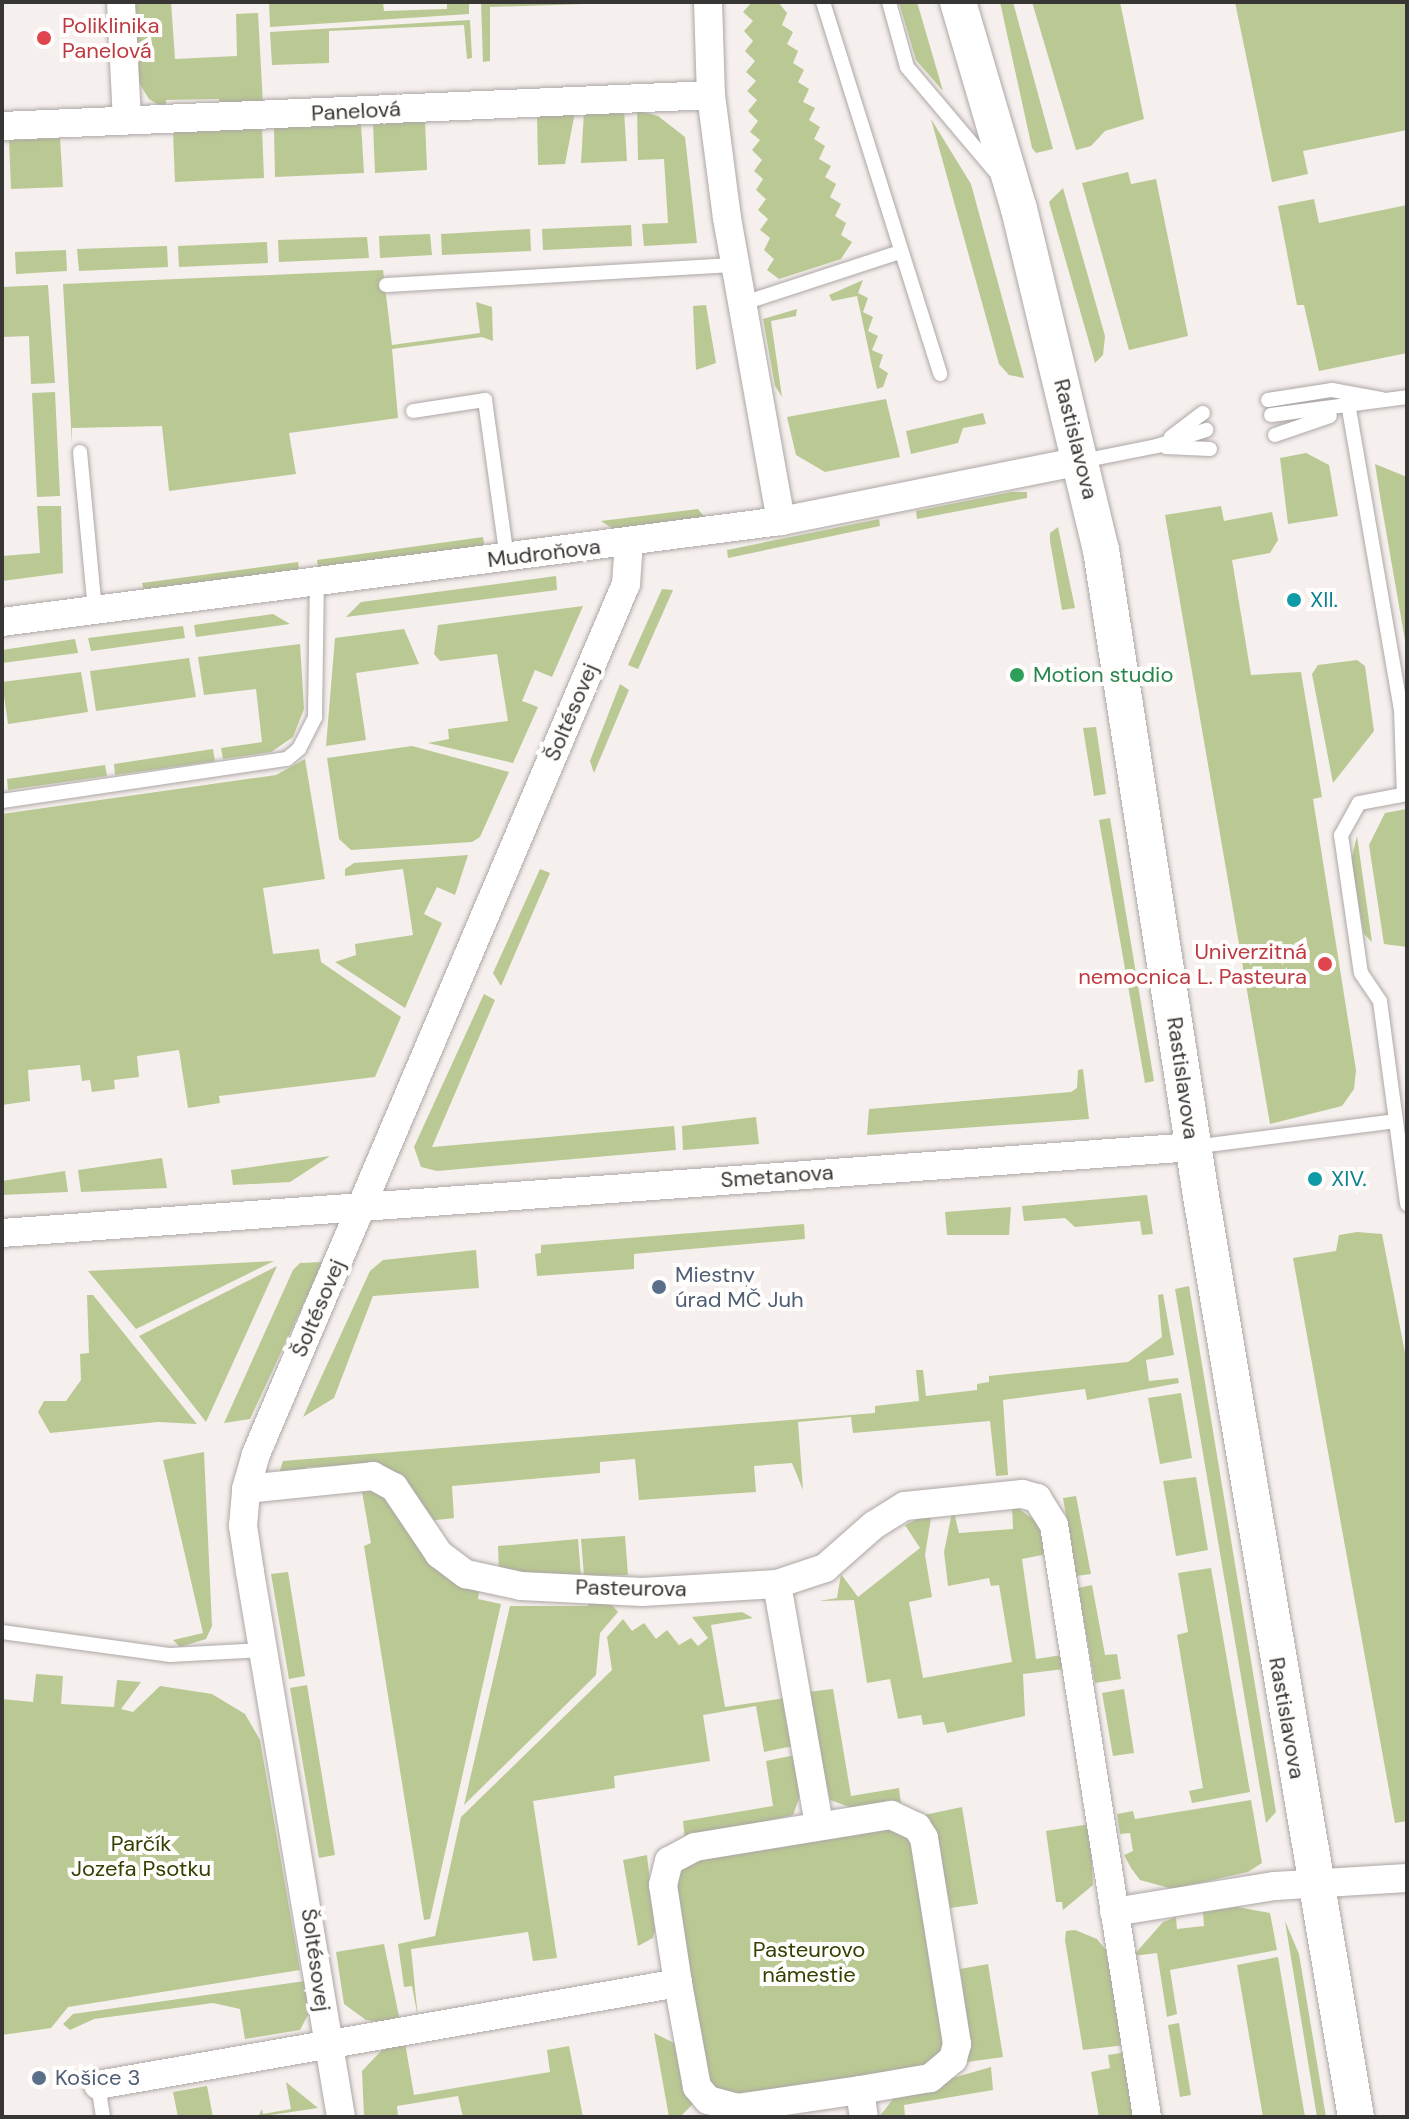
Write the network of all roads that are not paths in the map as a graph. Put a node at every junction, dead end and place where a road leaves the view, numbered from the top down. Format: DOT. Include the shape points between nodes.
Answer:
graph roads {
  1 [pos="121,2"];
  2 [pos="708,2"];
  3 [pos="823,2"];
  4 [pos="889,2"];
  5 [pos="958,2"];
  6 [pos="711,95"];
  7 [pos="127,120"];
  8 [pos="2,126"];
  9 [pos="1019,209"];
  10 [pos="900,252"];
  11 [pos="734,265"];
  12 [pos="386,285"];
  13 [pos="741,304"];
  14 [pos="940,374"];
  15 [pos="1407,397"];
  16 [pos="1268,400"];
  17 [pos="1391,401"];
  18 [pos="1349,409"];
  19 [pos="413,411"];
  20 [pos="1203,413"];
  21 [pos="1271,415"];
  22 [pos="1206,430"];
  23 [pos="1275,435"];
  24 [pos="1157,446"];
  25 [pos="1210,449"];
  26 [pos="80,452"];
  27 [pos="1082,461"];
  28 [pos="781,521"];
  29 [pos="629,542"];
  30 [pos="507,558"];
  31 [pos="317,581"];
  32 [pos="95,610"];
  33 [pos="2,622"];
  34 [pos="1406,794"];
  35 [pos="2,801"];
  36 [pos="1395,1121"];
  37 [pos="1193,1147"];
  38 [pos="1407,1204"];
  39 [pos="360,1208"];
  40 [pos="2,1233"];
  41 [pos="246,1489"];
  42 [pos="777,1584"];
  43 [pos="2,1632"];
  44 [pos="264,1650"];
  45 [pos="819,1825"];
  46 [pos="1407,1878"];
  47 [pos="1317,1885"];
  48 [pos="1114,1912"];
  49 [pos="678,1983"];
  50 [pos="328,2046"];
  51 [pos="98,2085"];
  52 [pos="862,2103"];
  53 [pos="103,2117"];
  54 [pos="341,2117"];
  55 [pos="1147,2117"];
  56 [pos="1356,2117"];
  1 -- 7 [label="street"];
  2 -- 6 [label="street"];
  3 -- 10 [label="lane"];
  4 -- 9 [label="lane" via="907,67 983,156"];
  5 -- 9 [label="street, Rastislavova"];
  6 -- 7 [label="street, Panelová"];
  6 -- 11 [label="street"];
  7 -- 8 [label="street, Panelová"];
  9 -- 27 [label="street, Rastislavova"];
  10 -- 13 [label="lane"];
  10 -- 14 [label="lane"];
  11 -- 12 [label="lane"];
  11 -- 13 [label="street"];
  13 -- 28 [label="street"];
  15 -- 17 [label="lane"];
  16 -- 17 [label="lane" via="1332,390"];
  17 -- 18 [label="lane"];
  18 -- 21 [label="lane"];
  18 -- 23 [label="lane"];
  18 -- 34 [label="lane" via="1401,710"];
  19 -- 30 [label="lane" via="485,400"];
  20 -- 24 [label="lane"];
  22 -- 24 [label="lane"];
  24 -- 25 [label="lane"];
  24 -- 27 [label="lane"];
  26 -- 32 [label="lane"];
  27 -- 28 [label="street, Mudroňova"];
  27 -- 37 [label="street, Rastislavova" via="1101,550"];
  28 -- 29 [label="street, Mudroňova"];
  29 -- 30 [label="street, Mudroňova"];
  29 -- 39 [label="street, Šoltésovej" via="626,584"];
  30 -- 31 [label="street, Mudroňova"];
  31 -- 32 [label="street, Mudroňova"];
  31 -- 35 [label="lane" via="315,717 299,749 287,759"];
  32 -- 33 [label="street, Mudroňova"];
  34 -- 36 [label="lane" via="1359,803 1341,835 1361,973 1380,1001"];
  36 -- 37 [label="lane"];
  36 -- 38 [label="lane"];
  37 -- 39 [label="street, Smetanova"];
  37 -- 47 [label="street, Rastislavova"];
  39 -- 40 [label="street, Smetanova"];
  39 -- 41 [label="street, Šoltésovej"];
  41 -- 42 [label="street, Pasteurova" via="385,1479 450,1564 510,1585 642,1592"];
  41 -- 44 [label="street, Šoltésovej" via="243,1526"];
  42 -- 45 [label="street"];
  42 -- 48 [label="street, Pasteurova" via="825,1568 905,1506 1022,1494 1037,1498 1054,1525"];
  43 -- 44 [label="lane" via="170,1655"];
  44 -- 50 [label="street, Šoltésovej"];
  45 -- 49 [label="street" via="695,1847 669,1861 663,1885"];
  45 -- 52 [label="street" via="891,1815 917,1827 924,1838 957,2044 953,2059 930,2078"];
  46 -- 47 [label="street"];
  47 -- 48 [label="street" via="1275,1886"];
  47 -- 56 [label="street, Rastislavova"];
  48 -- 55 [label="street"];
  49 -- 50 [label="street"];
  49 -- 52 [label="street" via="697,2087 708,2100 738,2108"];
  50 -- 51 [label="street"];
  50 -- 54 [label="street, Šoltésovej"];
  51 -- 53 [label="lane"];
}
